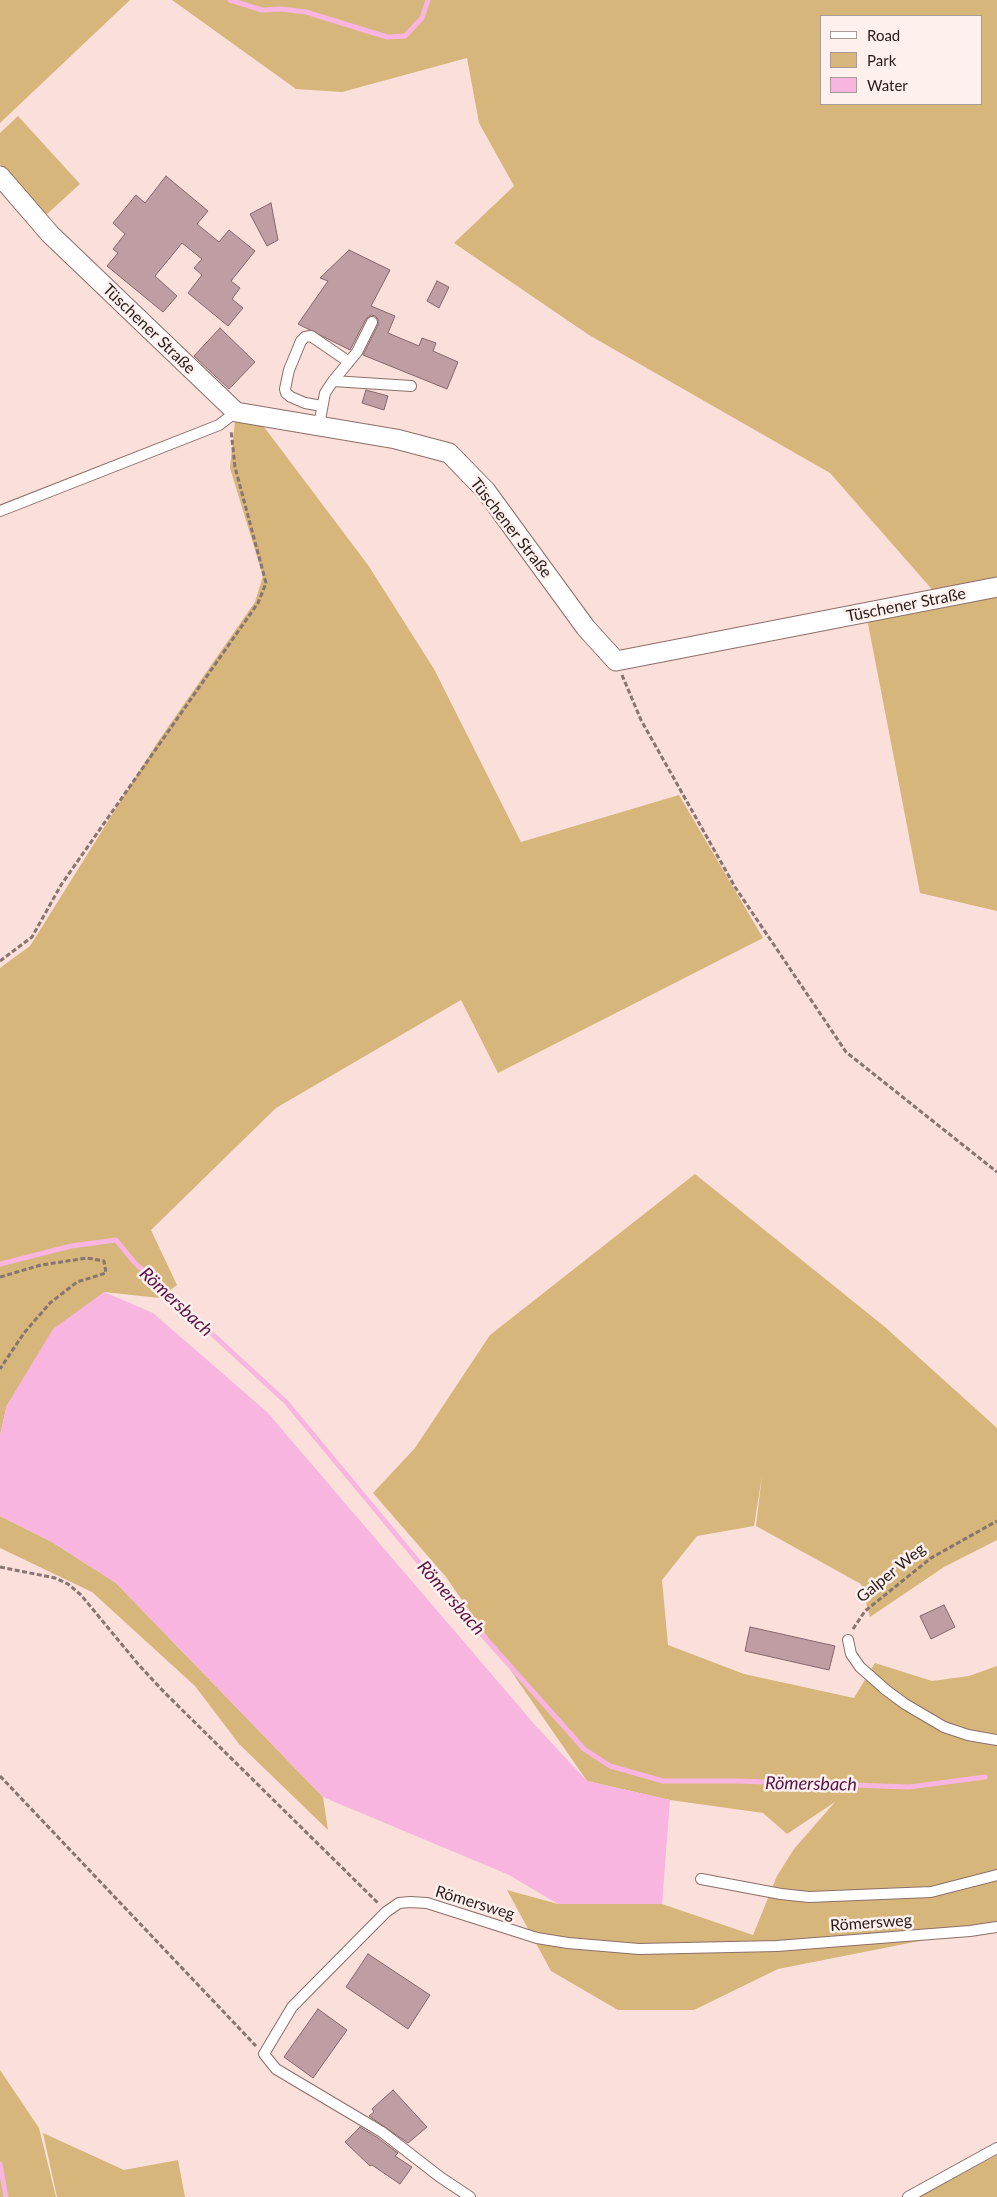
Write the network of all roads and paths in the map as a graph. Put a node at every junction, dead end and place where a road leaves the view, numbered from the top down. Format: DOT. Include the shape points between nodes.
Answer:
graph roads {
  1 [pos="0,176"];
  2 [pos="372,322"];
  3 [pos="349,362"];
  4 [pos="334,381"];
  5 [pos="411,386"];
  6 [pos="236,412"];
  7 [pos="320,416"];
  8 [pos="0,511"];
  9 [pos="997,587"];
  10 [pos="616,661"];
  11 [pos="0,960"];
  12 [pos="997,1172"];
  13 [pos="0,1277"];
  14 [pos="0,1369"];
  15 [pos="997,1521"];
  16 [pos="0,1567"];
  17 [pos="848,1640"];
  18 [pos="997,1740"];
  19 [pos="0,1776"];
  20 [pos="997,1875"];
  21 [pos="701,1879"];
  22 [pos="386,1912"];
  23 [pos="997,1927"];
  24 [pos="264,2054"];
  25 [pos="997,2148"];
  26 [pos="470,2197"];
  27 [pos="908,2197"];
  1 -- 6 [label="street, Tüschener Straße" via="50,234"];
  2 -- 3 [label="lane"];
  3 -- 4 [label="lane"];
  3 -- 7 [label="lane" via="311,336 301,341 284,389"];
  4 -- 5 [label="lane"];
  4 -- 7 [label="lane" via="325,393"];
  6 -- 7 [label="street, Tüschener Straße"];
  6 -- 8 [label="lane" via="219,425"];
  6 -- 11 [label="path" via="231,431 235,467 266,583 258,603 61,885 32,937"];
  7 -- 10 [label="street, Tüschener Straße" via="449,453 486,491 586,628"];
  9 -- 10 [label="street, Tüschener Straße"];
  10 -- 12 [label="path" via="640,720 735,887 846,1052"];
  13 -- 14 [label="path" via="41,1265 87,1258 104,1261 106,1273 77,1282 50,1303 24,1333"];
  15 -- 17 [label="path, Galper Weg" via="931,1558 887,1593 865,1611"];
  16 -- 22 [label="path" via="55,1578 81,1595 165,1693"];
  17 -- 18 [label="lane" via="851,1654 860,1667 905,1704 944,1727"];
  19 -- 24 [label="path"];
  20 -- 21 [label="lane" via="931,1892 809,1896"];
  22 -- 23 [label="lane, Römersweg" via="398,1904 427,1903 537,1938 639,1949 776,1946"];
  22 -- 24 [label="lane, Römersweg" via="292,2007"];
  24 -- 26 [label="lane" via="276,2069 382,2132"];
  25 -- 27 [label="lane"];
}
